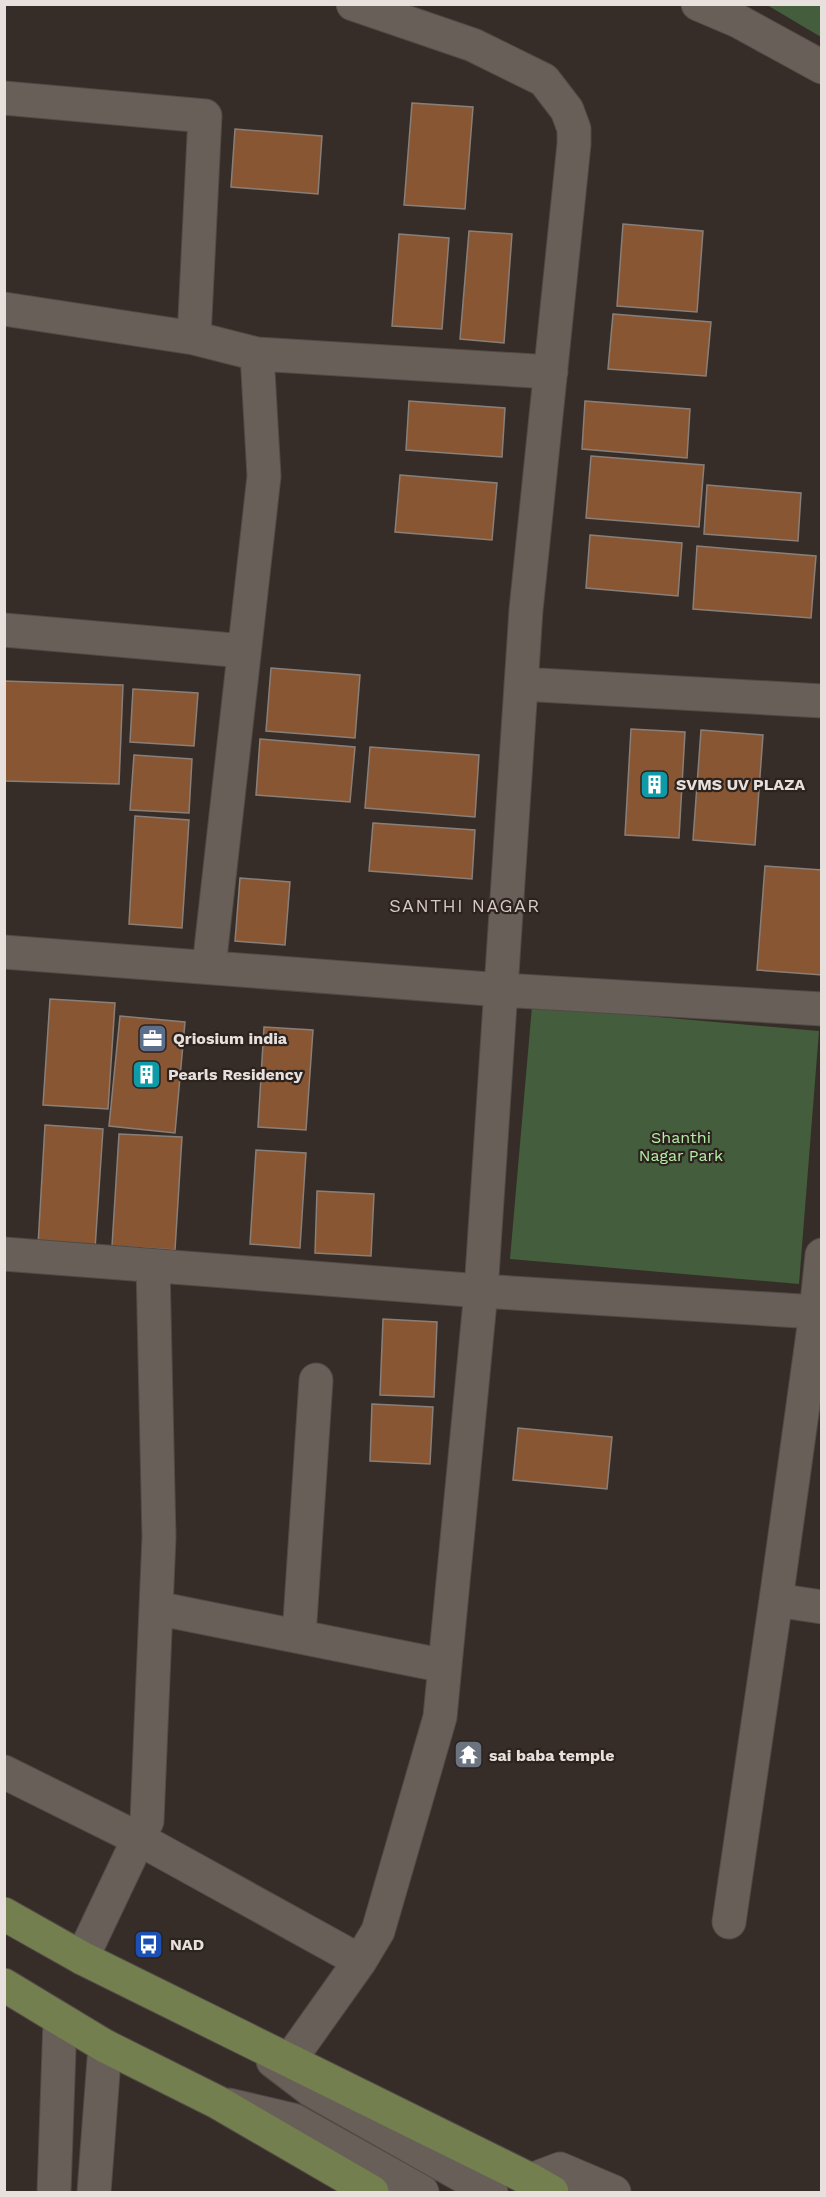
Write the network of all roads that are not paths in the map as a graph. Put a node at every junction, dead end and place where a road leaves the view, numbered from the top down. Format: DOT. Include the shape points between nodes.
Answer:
graph roads {
  1 [pos="353,4"];
  2 [pos="698,4"];
  3 [pos="822,67"];
  4 [pos="4,98"];
  5 [pos="4,309"];
  6 [pos="194,338"];
  7 [pos="257,354"];
  8 [pos="551,372"];
  9 [pos="4,630"];
  10 [pos="244,651"];
  11 [pos="521,684"];
  12 [pos="822,701"];
  13 [pos="4,952"];
  14 [pos="209,967"];
  15 [pos="502,990"];
  16 [pos="822,1009"];
  17 [pos="4,1254"];
  18 [pos="822,1255"];
  19 [pos="153,1266"];
  20 [pos="481,1291"];
  21 [pos="816,1312"];
  22 [pos="316,1380"];
  23 [pos="776,1600"];
  24 [pos="822,1607"];
  25 [pos="156,1608"];
  26 [pos="299,1636"];
  27 [pos="445,1666"];
  28 [pos="4,1772"];
  29 [pos="139,1839"];
  30 [pos="4,1914"];
  31 [pos="729,1922"];
  32 [pos="82,1958"];
  33 [pos="360,1961"];
  34 [pos="4,1985"];
  35 [pos="60,2020"];
  36 [pos="245,2040"];
  37 [pos="105,2046"];
  38 [pos="289,2061"];
  39 [pos="217,2102"];
  40 [pos="542,2186"];
  41 [pos="54,2193"];
  42 [pos="94,2193"];
  43 [pos="372,2193"];
  44 [pos="422,2193"];
  45 [pos="491,2193"];
  46 [pos="614,2193"];
  1 -- 8 [label="street" via="473,45 544,80 567,110 574,129 574,144"];
  2 -- 3 [label="street"];
  4 -- 6 [label="street" via="205,116"];
  5 -- 6 [label="street"];
  6 -- 7 [label="street"];
  7 -- 8 [label="street"];
  7 -- 10 [label="street" via="264,476"];
  8 -- 11 [label="street"];
  9 -- 10 [label="street"];
  10 -- 14 [label="street"];
  11 -- 12 [label="street"];
  11 -- 15 [label="street"];
  13 -- 14 [label="street"];
  14 -- 15 [label="street"];
  15 -- 16 [label="street"];
  15 -- 20 [label="street"];
  17 -- 19 [label="street"];
  18 -- 21 [label="street"];
  19 -- 20 [label="street"];
  19 -- 25 [label="street" via="159,1537"];
  20 -- 21 [label="street"];
  20 -- 27 [label="street"];
  21 -- 23 [label="street"];
  22 -- 26 [label="street"];
  23 -- 24 [label="street"];
  23 -- 31 [label="street"];
  25 -- 26 [label="street"];
  25 -- 29 [label="street" via="147,1821"];
  26 -- 27 [label="street"];
  27 -- 33 [label="street" via="437,1730 378,1931"];
  28 -- 29 [label="street"];
  29 -- 32 [label="street"];
  29 -- 33 [label="street"];
  30 -- 32 [label="main road"];
  32 -- 36 [label="main road"];
  33 -- 38 [label="street"];
  34 -- 35 [label="main road"];
  35 -- 37 [label="main road"];
  35 -- 41 [label="street"];
  36 -- 38 [label="main road"];
  36 -- 45 [label="street" via="311,2090"];
  37 -- 39 [label="main road"];
  37 -- 42 [label="street"];
  38 -- 40 [label="main road"];
  39 -- 43 [label="main road"];
  39 -- 44 [label="street" via="293,2120"];
  40 -- 46 [label="street" via="560,2169"];
}
